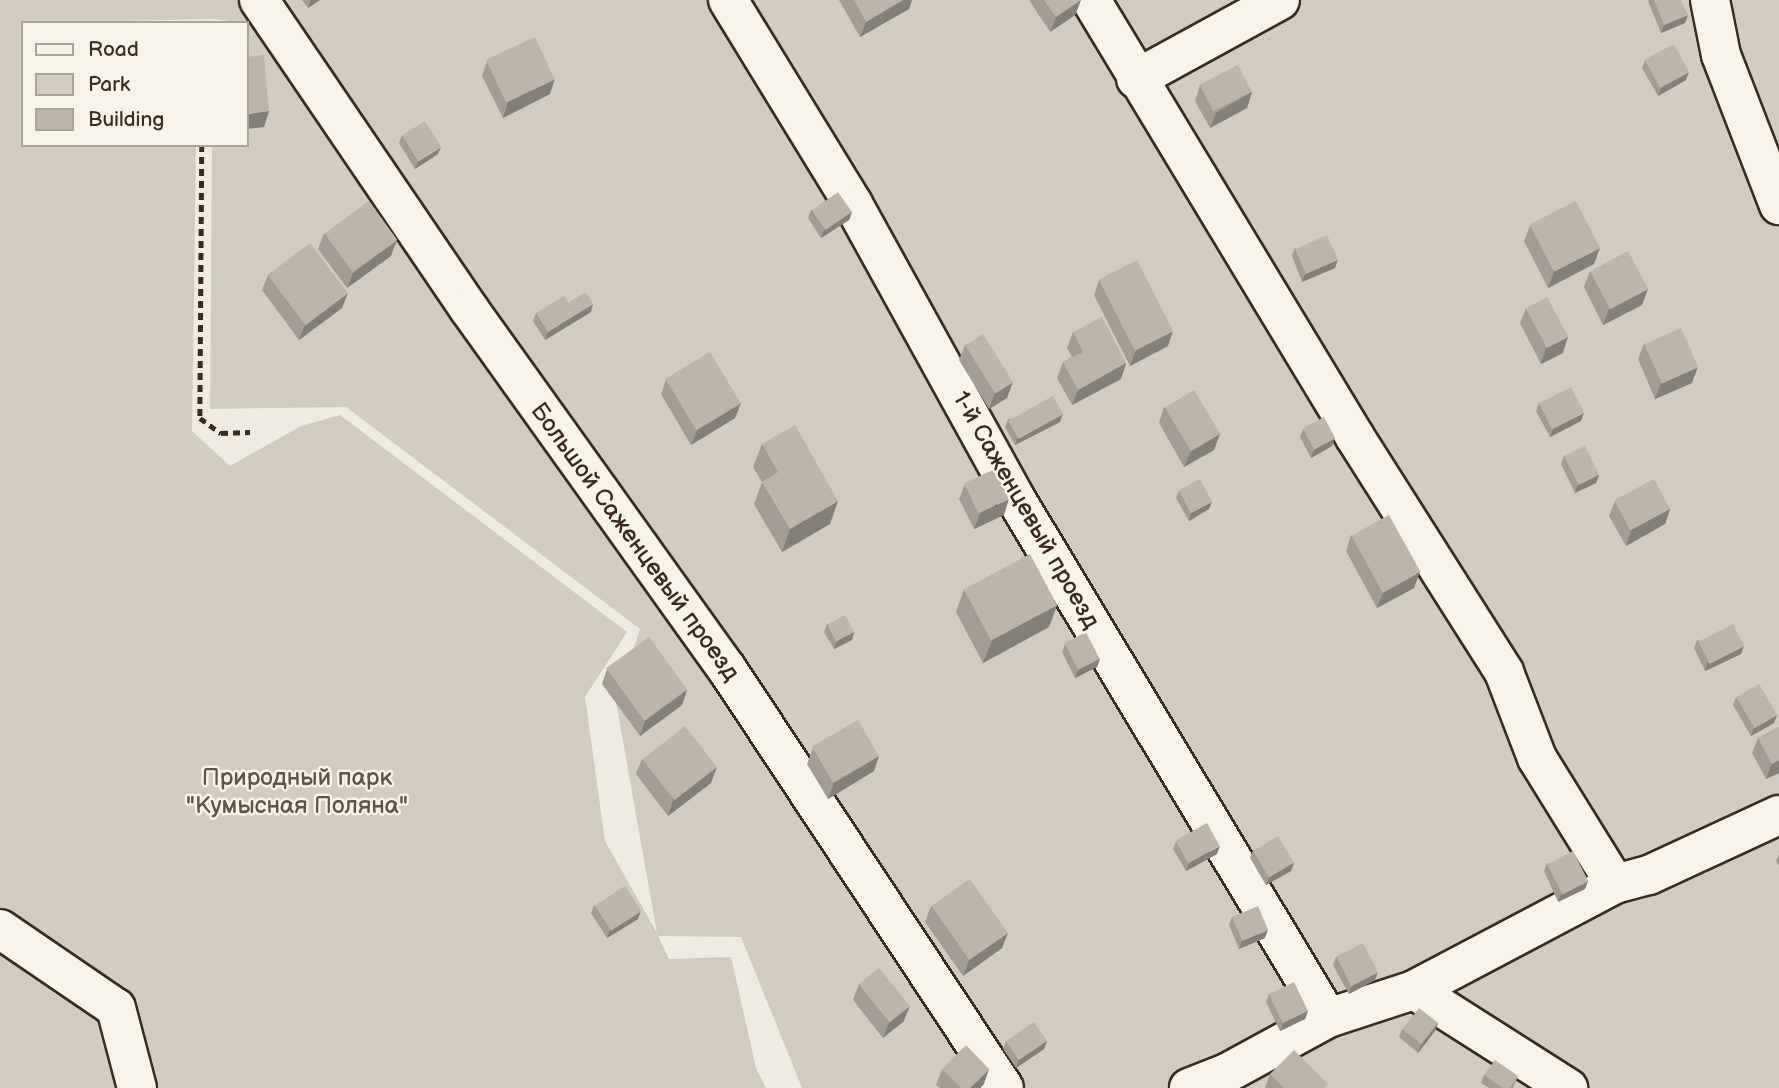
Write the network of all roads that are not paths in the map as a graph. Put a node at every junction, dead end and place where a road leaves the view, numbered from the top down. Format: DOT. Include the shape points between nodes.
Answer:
graph roads {
  1 [pos="259,0"];
  2 [pos="728,0"];
  3 [pos="1091,0"];
  4 [pos="1280,0"];
  5 [pos="1710,0"];
  6 [pos="1136,79"];
  7 [pos="1779,205"];
  8 [pos="1779,815"];
  9 [pos="1615,884"];
  10 [pos="0,929"];
  11 [pos="1414,990"];
  12 [pos="1328,1018"];
  13 [pos="137,1088"];
  14 [pos="1004,1088"];
  15 [pos="1189,1088"];
  16 [pos="1568,1088"];
  1 -- 14 [label="lane, Большой Саженцевый проезд" via="469,310 727,669"];
  2 -- 12 [label="lane, 1-й Саженцевый проезд" via="853,204 1017,501"];
  3 -- 6 [label="lane"];
  4 -- 6 [label="lane"];
  5 -- 7 [label="lane" via="1721,55"];
  6 -- 9 [label="lane" via="1504,672 1537,758"];
  8 -- 9 [label="lane" via="1649,875"];
  9 -- 11 [label="lane"];
  10 -- 13 [label="lane" via="116,1008"];
  11 -- 12 [label="lane"];
  11 -- 16 [label="lane"];
  12 -- 15 [label="lane" via="1227,1073"];
}
